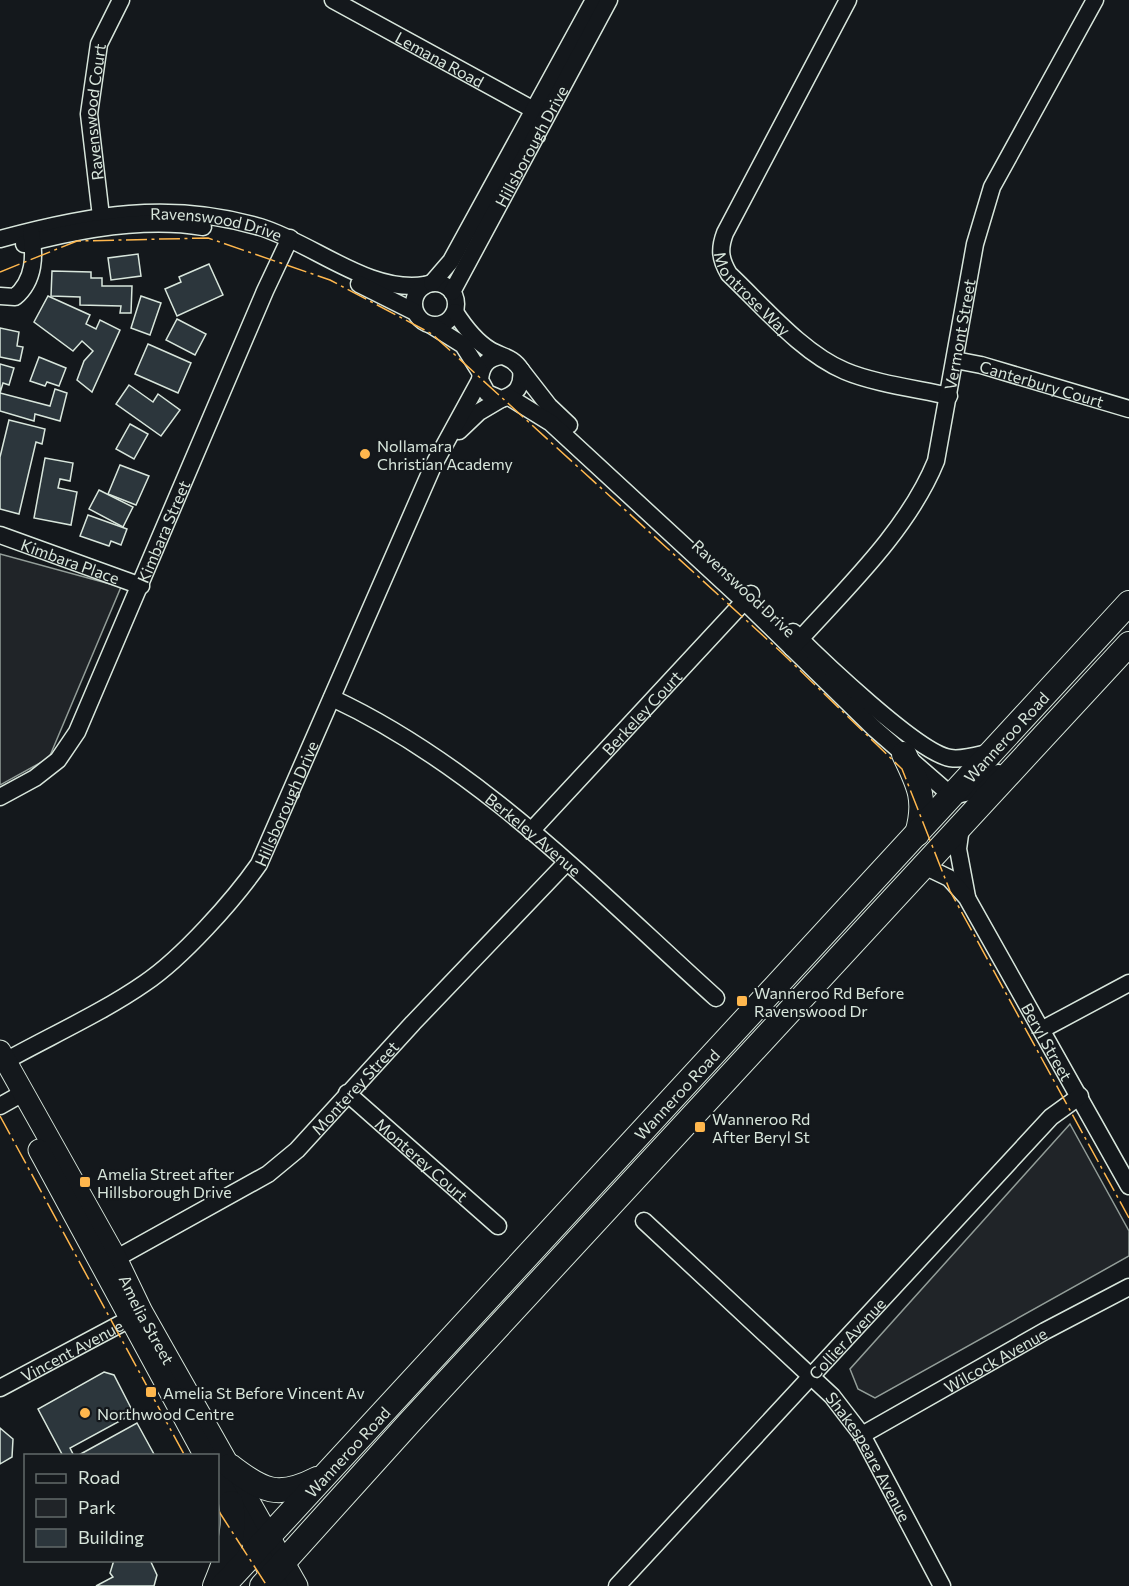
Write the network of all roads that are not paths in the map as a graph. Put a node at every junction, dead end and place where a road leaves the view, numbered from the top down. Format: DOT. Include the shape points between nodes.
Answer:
graph roads {
  1 [pos="121,0"];
  2 [pos="594,0"];
  3 [pos="609,0"];
  4 [pos="848,0"];
  5 [pos="1095,0"];
  6 [pos="342,2"];
  7 [pos="541,114"];
  8 [pos="102,222"];
  9 [pos="32,236"];
  10 [pos="0,239"];
  11 [pos="288,242"];
  12 [pos="0,250"];
  13 [pos="429,284"];
  14 [pos="452,292"];
  15 [pos="0,296"];
  16 [pos="415,312"];
  17 [pos="455,312"];
  18 [pos="431,325"];
  19 [pos="501,356"];
  20 [pos="955,360"];
  21 [pos="521,369"];
  22 [pos="480,376"];
  23 [pos="949,396"];
  24 [pos="505,398"];
  25 [pos="1129,410"];
  26 [pos="448,442"];
  27 [pos="0,535"];
  28 [pos="141,586"];
  29 [pos="748,597"];
  30 [pos="1129,603"];
  31 [pos="796,643"];
  32 [pos="1129,644"];
  33 [pos="332,698"];
  34 [pos="1043,737"];
  35 [pos="994,751"];
  36 [pos="904,754"];
  37 [pos="952,796"];
  38 [pos="0,797"];
  39 [pos="961,827"];
  40 [pos="531,831"];
  41 [pos="916,836"];
  42 [pos="566,863"];
  43 [pos="924,866"];
  44 [pos="967,898"];
  45 [pos="1129,983"];
  46 [pos="716,998"];
  47 [pos="1043,1029"];
  48 [pos="1,1064"];
  49 [pos="347,1093"];
  50 [pos="1080,1096"];
  51 [pos="11,1100"];
  52 [pos="1129,1186"];
  53 [pos="644,1221"];
  54 [pos="498,1226"];
  55 [pos="110,1262"];
  56 [pos="1129,1287"];
  57 [pos="136,1315"];
  58 [pos="813,1377"];
  59 [pos="0,1388"];
  60 [pos="862,1435"];
  61 [pos="205,1454"];
  62 [pos="214,1454"];
  63 [pos="224,1472"];
  64 [pos="325,1476"];
  65 [pos="231,1503"];
  66 [pos="263,1543"];
  67 [pos="274,1578"];
  68 [pos="215,1586"];
  69 [pos="224,1586"];
  70 [pos="297,1586"];
  71 [pos="617,1586"];
  72 [pos="942,1586"];
  1 -- 8 [label="street, Ravenswood Court" via="99,44 88,114"];
  2 -- 7 [label="street, Hillsborough Drive"];
  3 -- 7 [label="street, Hillsborough Drive"];
  4 -- 23 [label="street, Montrose Way" via="725,233 721,260 729,274 827,363 848,372"];
  5 -- 20 [label="street, Vermont Street" via="992,187 975,244"];
  6 -- 7 [label="street, Lemana Road"];
  7 -- 13 [label="street, Hillsborough Drive" via="451,261"];
  7 -- 14 [label="street, Hillsborough Drive"];
  8 -- 9 [label="street, Ravenswood Drive"];
  8 -- 11 [label="street, Ravenswood Drive" via="176,213 231,220"];
  9 -- 10 [label="street, Ravenswood Drive"];
  9 -- 12 [label="street, Ravenswood Drive"];
  9 -- 15 [label="street" via="33,264 25,289 15,297"];
  11 -- 13 [label="street, Ravenswood Drive" via="378,281 413,287"];
  11 -- 16 [label="street, Ravenswood Drive"];
  11 -- 28 [label="street, Kimbara Street"];
  13 -- 14 [label="street" via="447,286"];
  13 -- 16 [label="street" via="415,297"];
  14 -- 17 [label="street"];
  16 -- 18 [label="street"];
  17 -- 18 [label="street" via="443,324"];
  17 -- 19 [label="street" via="477,340"];
  18 -- 22 [label="street" via="463,345"];
  19 -- 21 [label="street" via="516,362"];
  19 -- 22 [label="street" via="488,361"];
  20 -- 23 [label="street, Vermont Street"];
  20 -- 25 [label="street, Canterbury Court"];
  21 -- 24 [label="street" via="521,386"];
  21 -- 29 [label="street, Ravenswood Drive" via="549,406"];
  22 -- 24 [label="street" via="487,393"];
  22 -- 26 [label="street, Hillsborough Drive"];
  23 -- 31 [label="street, Vermont Street" via="936,461 923,492 902,524"];
  24 -- 26 [label="street, Hillsborough Drive" via="479,412"];
  24 -- 29 [label="street, Ravenswood Drive" via="551,423"];
  26 -- 33 [label="street, Hillsborough Drive" via="433,465"];
  27 -- 28 [label="street, Kimbara Place"];
  28 -- 38 [label="street, Kimbara Street" via="76,732 58,760"];
  29 -- 31 [label="street, Ravenswood Drive"];
  29 -- 40 [label="street, Berkeley Court"];
  30 -- 35 [label="highway, Wanneroo Road"];
  31 -- 35 [label="street, Ravenswood Drive" via="937,754 954,758"];
  31 -- 36 [label="street, Ravenswood Drive" via="841,697"];
  32 -- 34 [label="highway, Wanneroo Road"];
  33 -- 40 [label="street, Berkeley Avenue" via="466,777"];
  33 -- 48 [label="street, Hillsborough Drive" via="259,864 244,885 171,962 144,984"];
  34 -- 37 [label="street" via="980,787"];
  34 -- 39 [label="highway, Wanneroo Road"];
  35 -- 37 [label="highway, Wanneroo Road"];
  36 -- 37 [label="street, Ravenswood Drive"];
  36 -- 41 [label="highway" via="922,798 923,812"];
  37 -- 41 [label="highway, Wanneroo Road"];
  39 -- 43 [label="highway, Wanneroo Road"];
  39 -- 44 [label="street, Beryl Street" via="958,849"];
  40 -- 42 [label="street, Berkeley Avenue"];
  41 -- 64 [label="highway, Wanneroo Road"];
  42 -- 46 [label="street, Berkeley Avenue"];
  42 -- 49 [label="street, Monterey Street"];
  43 -- 44 [label="street, Beryl Street" via="949,878"];
  43 -- 67 [label="highway, Wanneroo Road" via="409,1423"];
  44 -- 47 [label="street, Beryl Street"];
  45 -- 47 [label="street"];
  47 -- 50 [label="street, Beryl Street"];
  48 -- 51 [label="main road, Amelia Street"];
  49 -- 54 [label="street, Monterey Court"];
  49 -- 55 [label="street, Monterey Street" via="297,1150 268,1174"];
  50 -- 52 [label="street, Beryl Street"];
  50 -- 58 [label="street, Collier Avenue" via="1051,1117"];
  51 -- 55 [label="main road, Amelia Street"];
  53 -- 58 [label="street, Shakespeare Avenue"];
  55 -- 57 [label="main road, Amelia Street"];
  56 -- 60 [label="street, Wilcock Avenue"];
  57 -- 59 [label="street, Vincent Avenue"];
  57 -- 61 [label="main road, Amelia Street"];
  57 -- 62 [label="main road, Amelia Street"];
  58 -- 60 [label="street, Shakespeare Avenue"];
  58 -- 71 [label="street, Collier Avenue"];
  60 -- 72 [label="street, Shakespeare Avenue"];
  63 -- 64 [label="highway" via="277,1491 301,1488"];
  63 -- 65 [label="main road, Amelia Street"];
  63 -- 66 [label="main road, Amelia Street"];
  64 -- 66 [label="highway, Wanneroo Road"];
  65 -- 66 [label="main road, Amelia Street"];
  65 -- 68 [label="highway" via="234,1515 228,1555"];
  66 -- 67 [label="main road, Amelia Street"];
  66 -- 69 [label="highway, Wanneroo Road"];
  67 -- 70 [label="main road, Amelia Street"];
}
